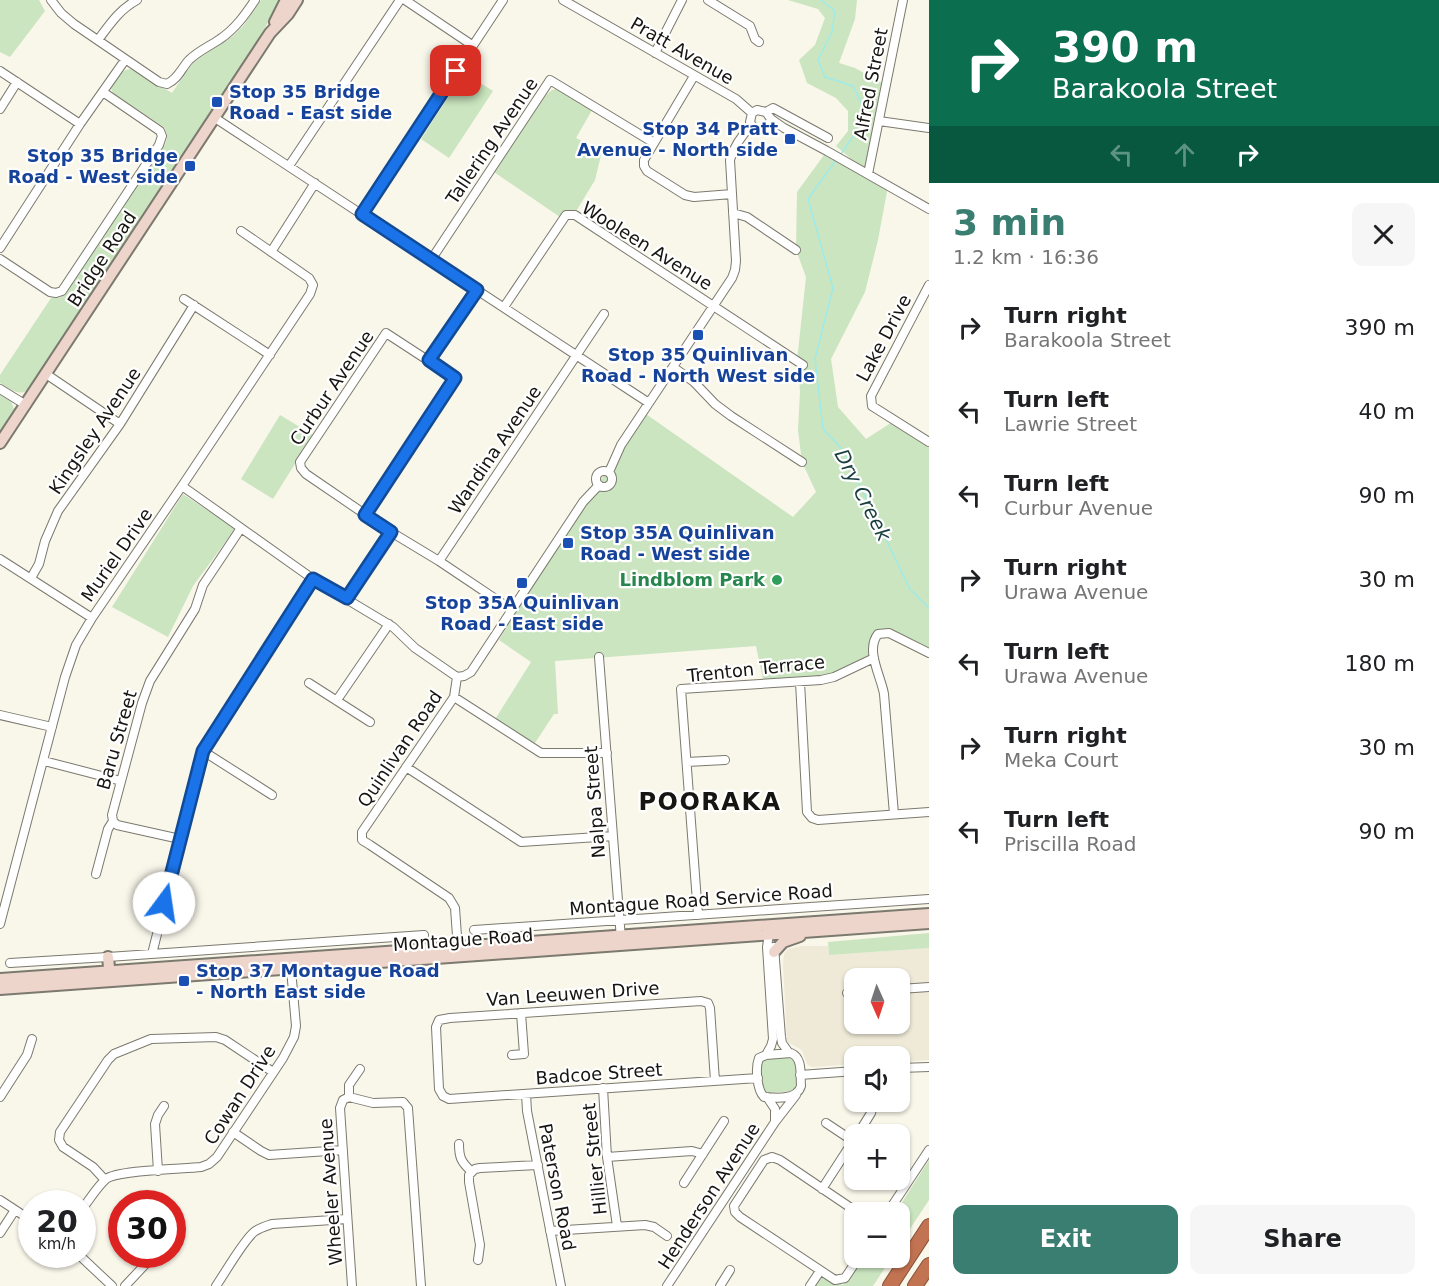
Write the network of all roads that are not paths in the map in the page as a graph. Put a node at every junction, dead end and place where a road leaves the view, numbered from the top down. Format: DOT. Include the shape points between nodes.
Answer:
graph roads {
  1 [pos="51,0"];
  2 [pos="137,0"];
  3 [pos="255,0"];
  4 [pos="286,0"];
  5 [pos="297,0"];
  6 [pos="400,0"];
  7 [pos="405,0"];
  8 [pos="503,0"];
  9 [pos="563,0"];
  10 [pos="682,0"];
  11 [pos="708,0"];
  12 [pos="903,0"];
  13 [pos="270,33"];
  14 [pos="98,40"];
  15 [pos="759,42"];
  16 [pos="472,45"];
  17 [pos="655,53"];
  18 [pos="125,60"];
  19 [pos="0,71"];
  20 [pos="694,76"];
  21 [pos="17,82"];
  22 [pos="103,92"];
  23 [pos="0,109"];
  24 [pos="752,113"];
  25 [pos="215,118"];
  26 [pos="769,119"];
  27 [pos="879,121"];
  28 [pos="80,124"];
  29 [pos="751,126"];
  30 [pos="929,128"];
  31 [pos="828,138"];
  32 [pos="654,142"];
  33 [pos="289,166"];
  34 [pos="868,174"];
  35 [pos="315,183"];
  36 [pos="732,194"];
  37 [pos="929,209"];
  38 [pos="733,213"];
  39 [pos="362,214"];
  40 [pos="241,231"];
  41 [pos="0,248"];
  42 [pos="796,250"];
  43 [pos="272,252"];
  44 [pos="0,259"];
  45 [pos="431,260"];
  46 [pos="929,285"];
  47 [pos="477,290"];
  48 [pos="184,299"];
  49 [pos="194,305"];
  50 [pos="714,305"];
  51 [pos="504,307"];
  52 [pos="604,314"];
  53 [pos="270,355"];
  54 [pos="576,355"];
  55 [pos="429,360"];
  56 [pos="803,365"];
  57 [pos="673,367"];
  58 [pos="45,374"];
  59 [pos="0,389"];
  60 [pos="649,403"];
  61 [pos="26,405"];
  62 [pos="120,424"];
  63 [pos="929,442"];
  64 [pos="0,443"];
  65 [pos="802,462"];
  66 [pos="182,486"];
  67 [pos="365,515"];
  68 [pos="241,528"];
  69 [pos="391,532"];
  70 [pos="0,559"];
  71 [pos="439,561"];
  72 [pos="31,578"];
  73 [pos="313,579"];
  74 [pos="347,598"];
  75 [pos="512,610"];
  76 [pos="92,618"];
  77 [pos="389,624"];
  78 [pos="929,653"];
  79 [pos="599,657"];
  80 [pos="874,658"];
  81 [pos="457,677"];
  82 [pos="800,682"];
  83 [pos="309,683"];
  84 [pos="454,697"];
  85 [pos="337,700"];
  86 [pos="0,715"];
  87 [pos="370,722"];
  88 [pos="52,727"];
  89 [pos="203,751"];
  90 [pos="607,753"];
  91 [pos="725,760"];
  92 [pos="44,761"];
  93 [pos="687,762"];
  94 [pos="406,767"];
  95 [pos="121,781"];
  96 [pos="272,795"];
  97 [pos="929,812"];
  98 [pos="894,814"];
  99 [pos="113,820"];
  100 [pos="613,836"];
  101 [pos="180,839"];
  102 [pos="96,874"];
  103 [pos="929,899"];
  104 [pos="929,914"];
  105 [pos="698,915"];
  106 [pos="619,921"];
  107 [pos="929,923"];
  108 [pos="0,924"];
  109 [pos="474,930"];
  110 [pos="769,930"];
  111 [pos="814,931"];
  112 [pos="424,934"];
  113 [pos="621,940"];
  114 [pos="458,952"];
  115 [pos="774,952"];
  116 [pos="152,954"];
  117 [pos="108,957"];
  118 [pos="10,963"];
  119 [pos="291,964"];
  120 [pos="110,976"];
  121 [pos="0,978"];
  122 [pos="929,987"];
  123 [pos="910,988"];
  124 [pos="0,989"];
  125 [pos="521,1013"];
  126 [pos="32,1039"];
  127 [pos="789,1053"];
  128 [pos="512,1055"];
  129 [pos="766,1055"];
  130 [pos="929,1066"];
  131 [pos="910,1067"];
  132 [pos="360,1069"];
  133 [pos="273,1072"];
  134 [pos="844,1072"];
  135 [pos="800,1075"];
  136 [pos="758,1078"];
  137 [pos="716,1081"];
  138 [pos="603,1088"];
  139 [pos="526,1094"];
  140 [pos="796,1095"];
  141 [pos="443,1096"];
  142 [pos="0,1097"];
  143 [pos="349,1097"];
  144 [pos="767,1098"];
  145 [pos="164,1106"];
  146 [pos="724,1121"];
  147 [pos="775,1122"];
  148 [pos="826,1124"];
  149 [pos="233,1132"];
  150 [pos="844,1133"];
  151 [pos="459,1144"];
  152 [pos="343,1150"];
  153 [pos="929,1150"];
  154 [pos="703,1154"];
  155 [pos="844,1155"];
  156 [pos="608,1157"];
  157 [pos="538,1165"];
  158 [pos="158,1171"];
  159 [pos="471,1171"];
  160 [pos="105,1180"];
  161 [pos="684,1183"];
  162 [pos="822,1188"];
  163 [pos="96,1191"];
  164 [pos="0,1200"];
  165 [pos="895,1202"];
  166 [pos="844,1203"];
  167 [pos="15,1210"];
  168 [pos="18,1212"];
  169 [pos="347,1219"];
  170 [pos="617,1226"];
  171 [pos="929,1226"];
  172 [pos="550,1231"];
  173 [pos="0,1233"];
  174 [pos="666,1236"];
  175 [pos="478,1260"];
  176 [pos="93,1268"];
  177 [pos="142,1268"];
  178 [pos="852,1268"];
  179 [pos="928,1269"];
  180 [pos="730,1270"];
  181 [pos="820,1270"];
  182 [pos="112,1286"];
  183 [pos="125,1286"];
  184 [pos="216,1286"];
  185 [pos="352,1286"];
  186 [pos="422,1286"];
  187 [pos="561,1286"];
  188 [pos="667,1286"];
  189 [pos="720,1286"];
  190 [pos="810,1286"];
  191 [pos="890,1286"];
  192 [pos="915,1286"];
  1 -- 14 [label="street" via="67,18"];
  2 -- 14 [label="street" via="118,14"];
  3 -- 18 [label="street" via="235,27 194,56 166,84"];
  4 -- 13 [label="main road, Bridge Road"];
  5 -- 13 [label="main road, Bridge Road"];
  6 -- 33 [label="street"];
  7 -- 16 [label="street"];
  8 -- 16 [label="street"];
  9 -- 17 [label="street, Pratt Avenue"];
  10 -- 17 [label="street"];
  11 -- 15 [label="street" via="750,26"];
  12 -- 27 [label="street, Alfred Street"];
  13 -- 25 [label="main road, Bridge Road"];
  14 -- 18 [label="street"];
  16 -- 39 [label="street"];
  17 -- 20 [label="street, Pratt Avenue"];
  18 -- 22 [label="street"];
  19 -- 21 [label="street"];
  20 -- 24 [label="street, Pratt Avenue" via="736,99"];
  20 -- 32 [label="street"];
  21 -- 23 [label="street"];
  21 -- 28 [label="street"];
  22 -- 28 [label="street"];
  22 -- 44 [label="street" via="160,131 159,145 62,291 50,292"];
  24 -- 26 [label="street" via="759,110"];
  24 -- 29 [label="street"];
  25 -- 33 [label="street"];
  25 -- 58 [label="main road, Bridge Road"];
  26 -- 29 [label="street" via="763,130"];
  26 -- 31 [label="street" via="772,108"];
  26 -- 34 [label="street"];
  27 -- 30 [label="street"];
  27 -- 34 [label="street, Alfred Street"];
  28 -- 41 [label="street"];
  29 -- 36 [label="street" via="742,134 729,160"];
  32 -- 36 [label="street" via="644,160 647,171 685,195"];
  32 -- 45 [label="street, Tallering Avenue" via="550,80"];
  33 -- 35 [label="street"];
  34 -- 37 [label="street"];
  35 -- 39 [label="street"];
  35 -- 43 [label="street"];
  36 -- 38 [label="street"];
  38 -- 42 [label="street" via="747,217"];
  38 -- 50 [label="street" via="735,270"];
  39 -- 45 [label="street"];
  40 -- 43 [label="street, Muriel Drive"];
  43 -- 53 [label="street, Muriel Drive" via="313,285"];
  45 -- 47 [label="street"];
  46 -- 63 [label="street, Lake Drive" via="871,396 872,406"];
  47 -- 51 [label="street"];
  47 -- 55 [label="street"];
  48 -- 49 [label="street"];
  49 -- 53 [label="street"];
  49 -- 62 [label="street, Kingsley Avenue"];
  50 -- 51 [label="street, Wooleen Avenue" via="574,214 566,215"];
  50 -- 56 [label="street, Wooleen Avenue"];
  50 -- 57 [label="street"];
  51 -- 54 [label="street"];
  52 -- 54 [label="street, Wandina Avenue"];
  53 -- 66 [label="street, Muriel Drive"];
  54 -- 60 [label="street"];
  54 -- 71 [label="street, Wandina Avenue"];
  55 -- 67 [label="street" via="455,378"];
  55 -- 67 [label="street, Curbur Avenue" via="386,333 300,462 306,474"];
  57 -- 60 [label="street"];
  57 -- 65 [label="street" via="723,410"];
  58 -- 61 [label="main road, Bridge Road"];
  58 -- 62 [label="street"];
  59 -- 61 [label="street"];
  60 -- 75 [label="street, Quinlivan Road" via="621,445 609,472 610,484 599,485 583,502"];
  61 -- 64 [label="main road, Bridge Road"];
  62 -- 72 [label="street, Kingsley Avenue" via="58,511"];
  66 -- 68 [label="street"];
  66 -- 76 [label="street, Muriel Drive"];
  67 -- 69 [label="street, Curbur Avenue"];
  68 -- 73 [label="street"];
  68 -- 95 [label="street, Baru Street" via="203,585 195,609 150,681"];
  69 -- 71 [label="street, Curbur Avenue"];
  69 -- 74 [label="street"];
  70 -- 72 [label="street"];
  71 -- 75 [label="street, Curbur Avenue"];
  72 -- 76 [label="street"];
  73 -- 74 [label="street"];
  73 -- 89 [label="street"];
  74 -- 77 [label="street"];
  75 -- 81 [label="street, Quinlivan Road" via="471,672"];
  76 -- 88 [label="street, Muriel Drive" via="76,645"];
  77 -- 81 [label="street"];
  77 -- 85 [label="street"];
  78 -- 80 [label="street" via="884,633 874,639"];
  79 -- 90 [label="street, Nalpa Street"];
  80 -- 82 [label="street, Trenton Terrace" via="834,677"];
  80 -- 98 [label="street" via="884,694"];
  81 -- 84 [label="street, Quinlivan Road"];
  82 -- 93 [label="street, Trenton Terrace" via="681,689"];
  82 -- 98 [label="street" via="807,812 818,820"];
  83 -- 85 [label="street"];
  84 -- 90 [label="street" via="541,753"];
  84 -- 94 [label="street, Quinlivan Road"];
  85 -- 87 [label="street"];
  86 -- 88 [label="street"];
  88 -- 92 [label="street, Muriel Drive"];
  89 -- 96 [label="street"];
  89 -- 101 [label="street"];
  90 -- 100 [label="street, Nalpa Street"];
  91 -- 93 [label="street"];
  92 -- 95 [label="street"];
  92 -- 108 [label="street, Muriel Drive"];
  93 -- 105 [label="street, Trenton Terrace"];
  94 -- 100 [label="street" via="521,842"];
  94 -- 114 [label="street, Quinlivan Road" via="362,832 363,840 449,898 455,908"];
  95 -- 99 [label="street, Baru Street"];
  97 -- 98 [label="street"];
  99 -- 101 [label="street" via="117,825"];
  99 -- 102 [label="street, Baru Street"];
  100 -- 106 [label="street, Nalpa Street"];
  101 -- 116 [label="street"];
  103 -- 105 [label="street, Montague Road Service Road"];
  104 -- 110 [label="main road, Montague Road"];
  105 -- 106 [label="street, Montague Road Service Road"];
  106 -- 109 [label="street, Montague Road Service Road"];
  106 -- 113 [label="street, Nalpa Street"];
  107 -- 111 [label="main road, Montague Road"];
  110 -- 111 [label="main road, Montague Road"];
  110 -- 113 [label="main road, Montague Road"];
  110 -- 115 [label="street"];
  110 -- 129 [label="street" via="773,1039"];
  111 -- 115 [label="main road" via="783,942"];
  112 -- 116 [label="street"];
  113 -- 114 [label="main road, Montague Road"];
  114 -- 119 [label="main road, Montague Road"];
  115 -- 127 [label="street" via="781,1037"];
  116 -- 117 [label="street"];
  117 -- 118 [label="street"];
  117 -- 120 [label="main road"];
  119 -- 120 [label="main road, Montague Road"];
  119 -- 133 [label="street, Cowan Drive" via="295,1031"];
  120 -- 121 [label="main road, Montague Road"];
  120 -- 124 [label="main road, Montague Road"];
  122 -- 123 [label="street"];
  125 -- 128 [label="street" via="524,1054"];
  125 -- 137 [label="street, Van Leeuwen Drive" via="708,1003"];
  125 -- 141 [label="street, Van Leeuwen Drive" via="439,1020 439,1089"];
  126 -- 142 [label="street" via="27,1055"];
  127 -- 129 [label="street"];
  127 -- 135 [label="street" via="798,1058"];
  129 -- 136 [label="street" via="758,1061"];
  130 -- 131 [label="street"];
  132 -- 143 [label="street, Wheeler Avenue" via="349,1084"];
  133 -- 149 [label="street, Cowan Drive"];
  133 -- 160 [label="street" via="216,1037 151,1039 114,1054 59,1136 63,1147"];
  134 -- 135 [label="street"];
  135 -- 140 [label="street"];
  136 -- 137 [label="street, Badcoe Street"];
  136 -- 144 [label="street" via="760,1094"];
  137 -- 138 [label="street, Badcoe Street"];
  138 -- 139 [label="street, Badcoe Street"];
  138 -- 156 [label="street, Hillier Street"];
  139 -- 141 [label="street, Badcoe Street"];
  139 -- 157 [label="street, Paterson Road"];
  140 -- 144 [label="street"];
  140 -- 147 [label="street, Henderson Avenue"];
  143 -- 152 [label="street, Wheeler Avenue" via="340,1105"];
  143 -- 186 [label="street" via="373,1103 402,1102 408,1108"];
  144 -- 147 [label="street, Henderson Avenue" via="775,1109"];
  145 -- 158 [label="street" via="155,1124"];
  146 -- 154 [label="street"];
  147 -- 188 [label="street, Henderson Avenue"];
  148 -- 150 [label="street"];
  149 -- 152 [label="street" via="269,1155"];
  149 -- 158 [label="street, Cowan Drive" via="217,1157 205,1166"];
  151 -- 159 [label="street" via="460,1160"];
  152 -- 169 [label="street, Wheeler Avenue"];
  153 -- 165 [label="street"];
  154 -- 156 [label="street" via="692,1151"];
  154 -- 161 [label="street"];
  155 -- 162 [label="street"];
  156 -- 170 [label="street, Hillier Street"];
  157 -- 159 [label="street"];
  157 -- 172 [label="street, Paterson Road"];
  158 -- 160 [label="street, Cowan Drive" via="115,1175"];
  159 -- 175 [label="street" via="468,1179 480,1245"];
  160 -- 163 [label="street"];
  162 -- 166 [label="street"];
  162 -- 181 [label="street" via="769,1157 734,1206 740,1217"];
  164 -- 167 [label="street"];
  167 -- 168 [label="street"];
  167 -- 173 [label="street"];
  169 -- 184 [label="street" via="264,1227 247,1240"];
  169 -- 185 [label="street, Wheeler Avenue"];
  170 -- 172 [label="street"];
  170 -- 174 [label="street" via="650,1226"];
  171 -- 191 [label="highway"];
  172 -- 187 [label="street, Paterson Road"];
  176 -- 182 [label="street"];
  177 -- 183 [label="street"];
  178 -- 181 [label="street" via="842,1280"];
  179 -- 192 [label="highway"];
  180 -- 189 [label="street"];
  181 -- 190 [label="street"];
}
